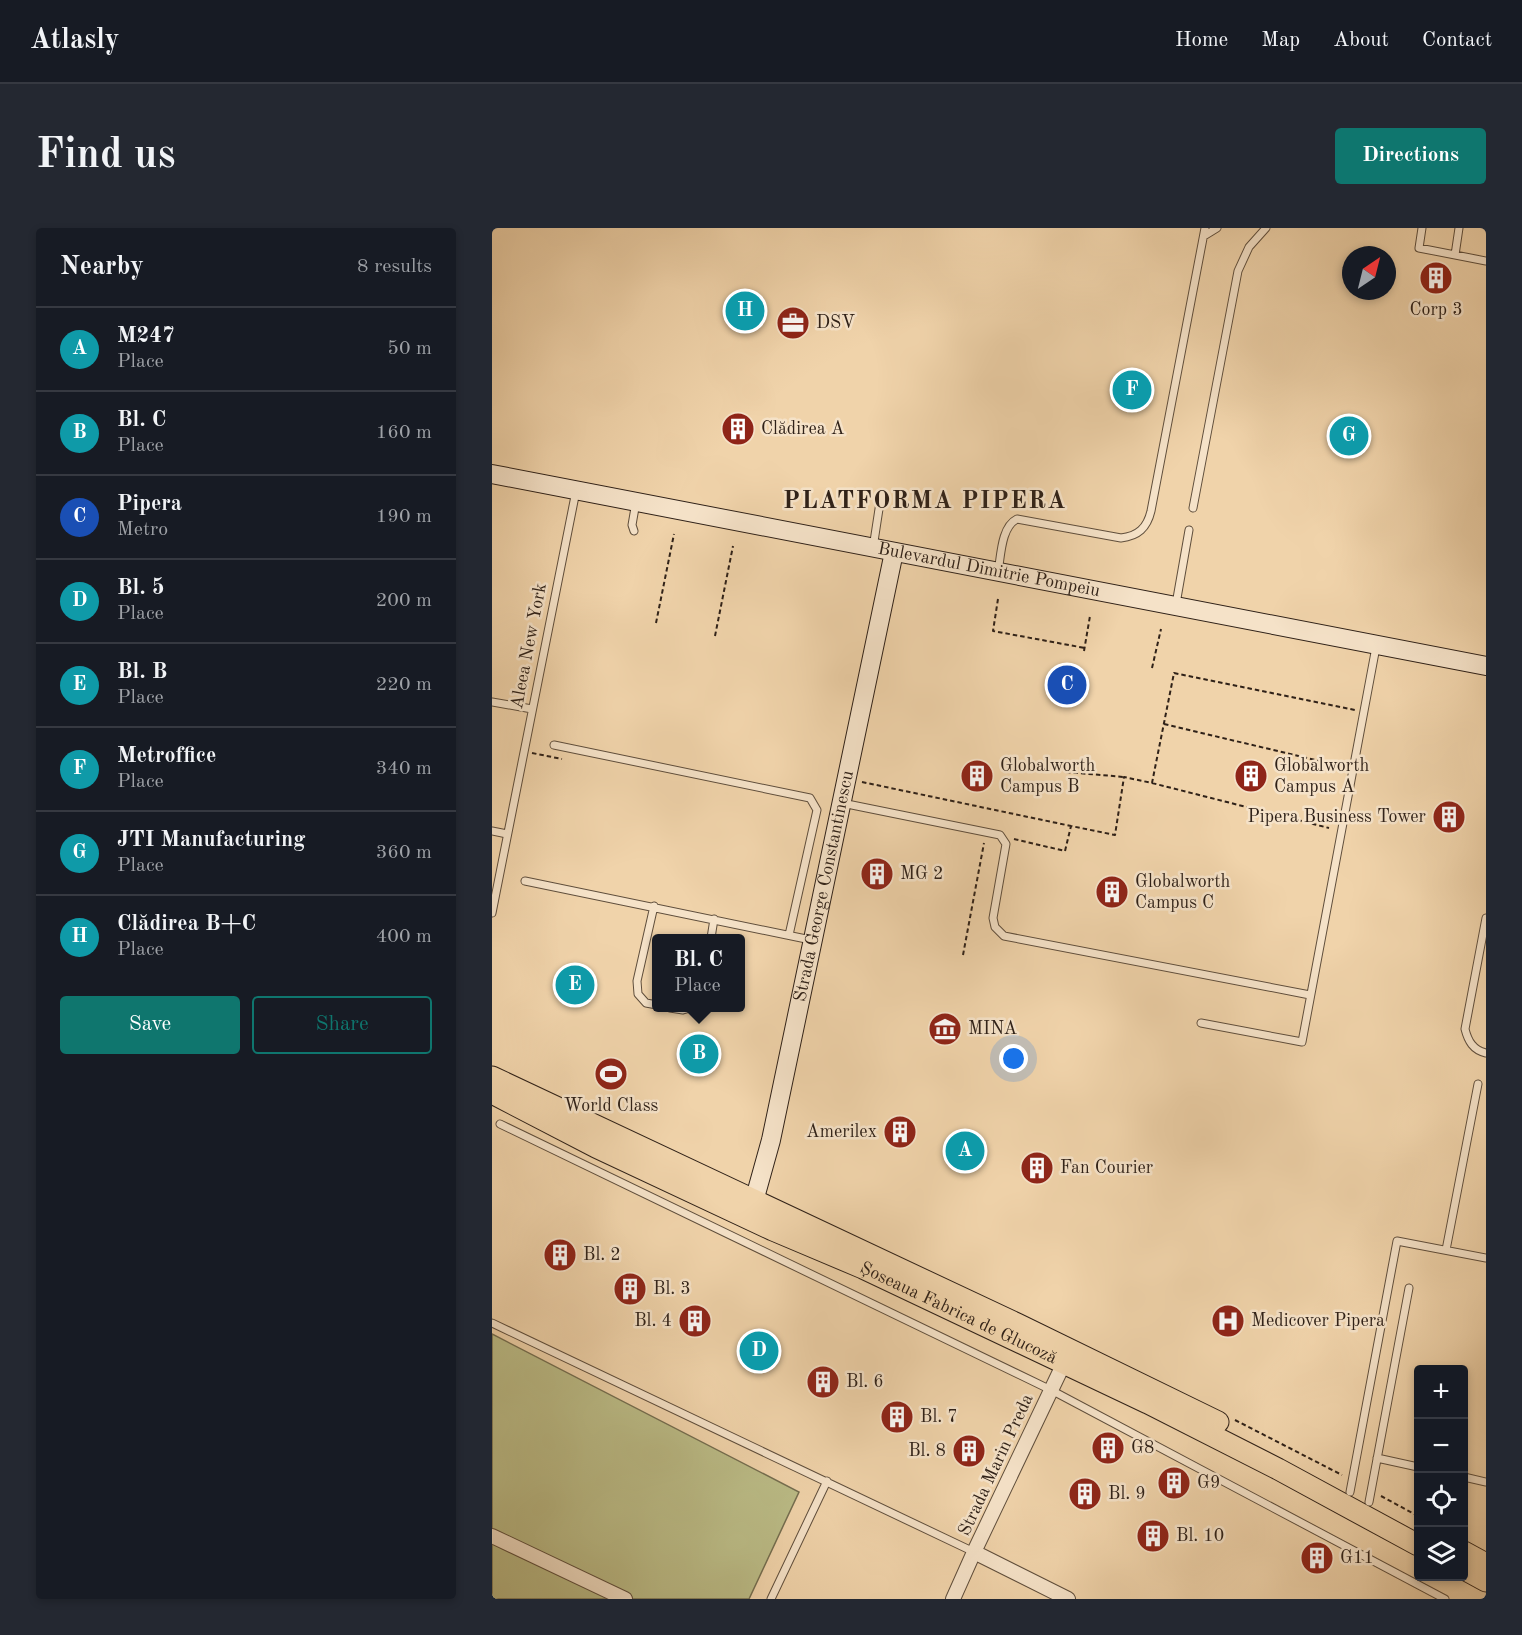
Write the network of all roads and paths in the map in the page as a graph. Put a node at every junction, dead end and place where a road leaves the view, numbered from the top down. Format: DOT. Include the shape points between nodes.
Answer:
graph roads {
  1 [pos="1217,228"];
  2 [pos="1266,228"];
  3 [pos="1422,228"];
  4 [pos="1458,228"];
  5 [pos="1205,232"];
  6 [pos="1455,255"];
  7 [pos="1486,260"];
  8 [pos="492,474"];
  9 [pos="576,491"];
  10 [pos="881,496"];
  11 [pos="636,502"];
  12 [pos="1193,508"];
  13 [pos="631,528"];
  14 [pos="1189,530"];
  15 [pos="674,534"];
  16 [pos="733,546"];
  17 [pos="873,548"];
  18 [pos="894,552"];
  19 [pos="998,572"];
  20 [pos="998,599"];
  21 [pos="1175,606"];
  22 [pos="1090,616"];
  23 [pos="656,623"];
  24 [pos="1161,629"];
  25 [pos="715,636"];
  26 [pos="1377,645"];
  27 [pos="1486,666"];
  28 [pos="1152,668"];
  29 [pos="492,702"];
  30 [pos="532,709"];
  31 [pos="1364,712"];
  32 [pos="1164,724"];
  33 [pos="554,745"];
  34 [pos="539,755"];
  35 [pos="562,759"];
  36 [pos="1328,763"];
  37 [pos="1066,772"];
  38 [pos="1124,777"];
  39 [pos="860,781"];
  40 [pos="1152,783"];
  41 [pos="843,803"];
  42 [pos="1071,826"];
  43 [pos="1329,828"];
  44 [pos="492,831"];
  45 [pos="986,831"];
  46 [pos="507,834"];
  47 [pos="1000,835"];
  48 [pos="525,881"];
  49 [pos="654,906"];
  50 [pos="492,913"];
  51 [pos="1486,918"];
  52 [pos="714,919"];
  53 [pos="712,934"];
  54 [pos="789,935"];
  55 [pos="813,940"];
  56 [pos="963,955"];
  57 [pos="1311,995"];
  58 [pos="652,1004"];
  59 [pos="1201,1023"];
  60 [pos="1486,1053"];
  61 [pos="492,1077"];
  62 [pos="1478,1084"];
  63 [pos="492,1093"];
  64 [pos="500,1124"];
  65 [pos="752,1209"];
  66 [pos="1446,1250"];
  67 [pos="1486,1258"];
  68 [pos="1409,1288"];
  69 [pos="492,1323"];
  70 [pos="1064,1363"];
  71 [pos="1051,1390"];
  72 [pos="1377,1458"];
  73 [pos="1414,1466"];
  74 [pos="1468,1478"];
  75 [pos="827,1481"];
  76 [pos="1486,1482"];
  77 [pos="1350,1492"];
  78 [pos="1369,1502"];
  79 [pos="1415,1527"];
  80 [pos="492,1536"];
  81 [pos="1414,1542"];
  82 [pos="974,1552"];
  83 [pos="1468,1554"];
  84 [pos="1486,1564"];
  85 [pos="1468,1571"];
  86 [pos="1486,1581"];
  87 [pos="626,1599"];
  88 [pos="771,1599"];
  89 [pos="953,1599"];
  90 [pos="1068,1599"];
  91 [pos="1445,1599"];
  1 -- 5 [label="lane"];
  2 -- 12 [label="lane" via="1249,247 1238,271"];
  3 -- 6 [label="lane" via="1419,248"];
  4 -- 6 [label="lane"];
  5 -- 19 [label="lane" via="1146,526 1121,538 1017,519 1006,530"];
  6 -- 7 [label="lane"];
  8 -- 9 [label="street, Bulevardul Dimitrie Pompeiu"];
  9 -- 11 [label="street, Bulevardul Dimitrie Pompeiu"];
  9 -- 30 [label="lane, Aleea New York"];
  10 -- 17 [label="lane"];
  11 -- 13 [label="lane"];
  11 -- 17 [label="street, Bulevardul Dimitrie Pompeiu"];
  14 -- 21 [label="lane"];
  15 -- 23 [label="path"];
  16 -- 25 [label="path"];
  17 -- 18 [label="street, Bulevardul Dimitrie Pompeiu"];
  18 -- 19 [label="street, Bulevardul Dimitrie Pompeiu"];
  18 -- 41 [label="street, Strada George Constantinescu"];
  19 -- 21 [label="street, Bulevardul Dimitrie Pompeiu"];
  20 -- 22 [label="path" via="993,631 1085,650"];
  21 -- 26 [label="street, Bulevardul Dimitrie Pompeiu"];
  24 -- 28 [label="path"];
  26 -- 27 [label="street, Bulevardul Dimitrie Pompeiu"];
  26 -- 31 [label="lane"];
  29 -- 30 [label="lane"];
  30 -- 46 [label="lane, Aleea New York"];
  31 -- 32 [label="path" via="1174,673"];
  31 -- 57 [label="lane"];
  32 -- 36 [label="path"];
  32 -- 40 [label="path"];
  33 -- 54 [label="lane" via="810,798 817,810"];
  34 -- 35 [label="path"];
  37 -- 38 [label="path"];
  38 -- 40 [label="path"];
  38 -- 42 [label="path" via="1115,836"];
  39 -- 42 [label="path"];
  40 -- 43 [label="path"];
  41 -- 45 [label="lane"];
  41 -- 55 [label="street, Strada George Constantinescu"];
  42 -- 47 [label="path" via="1065,851"];
  44 -- 46 [label="lane"];
  45 -- 47 [label="lane"];
  45 -- 56 [label="path"];
  46 -- 50 [label="lane, Aleea New York"];
  47 -- 57 [label="lane" via="1006,844 993,918 1004,936"];
  48 -- 49 [label="lane"];
  49 -- 52 [label="lane"];
  49 -- 58 [label="lane" via="637,981 638,994"];
  51 -- 60 [label="lane" via="1465,1029 1467,1041"];
  52 -- 53 [label="lane"];
  52 -- 54 [label="lane"];
  54 -- 55 [label="lane"];
  55 -- 65 [label="street, Strada George Constantinescu" via="771,1140"];
  57 -- 59 [label="lane" via="1302,1042"];
  61 -- 65 [label="main road, Șoseaua Fabrica de Glucoză"];
  62 -- 66 [label="lane"];
  63 -- 65 [label="main road, Șoseaua Fabrica de Glucoză" via="596,1147"];
  64 -- 71 [label="lane"];
  65 -- 70 [label="main road, Șoseaua Fabrica de Glucoză" via="863,1268"];
  65 -- 77 [label="main road, Șoseaua Fabrica de Glucoză" via="1175,1400"];
  66 -- 67 [label="lane"];
  66 -- 77 [label="lane" via="1396,1241"];
  68 -- 72 [label="lane"];
  69 -- 75 [label="lane"];
  70 -- 71 [label="street, Strada Marin Preda"];
  70 -- 81 [label="main road, Șoseaua Fabrica de Glucoză" via="1230,1444"];
  71 -- 82 [label="street, Strada Marin Preda"];
  71 -- 91 [label="lane"];
  72 -- 73 [label="lane"];
  72 -- 78 [label="lane"];
  74 -- 76 [label="lane"];
  75 -- 82 [label="lane"];
  75 -- 88 [label="lane"];
  77 -- 78 [label="main road, Șoseaua Fabrica de Glucoză"];
  78 -- 79 [label="main road, Șoseaua Fabrica de Glucoză"];
  80 -- 87 [label="street"];
  82 -- 89 [label="street"];
  82 -- 90 [label="street, Strada Marin Preda"];
  83 -- 84 [label="main road"];
  85 -- 86 [label="main road"];
}
